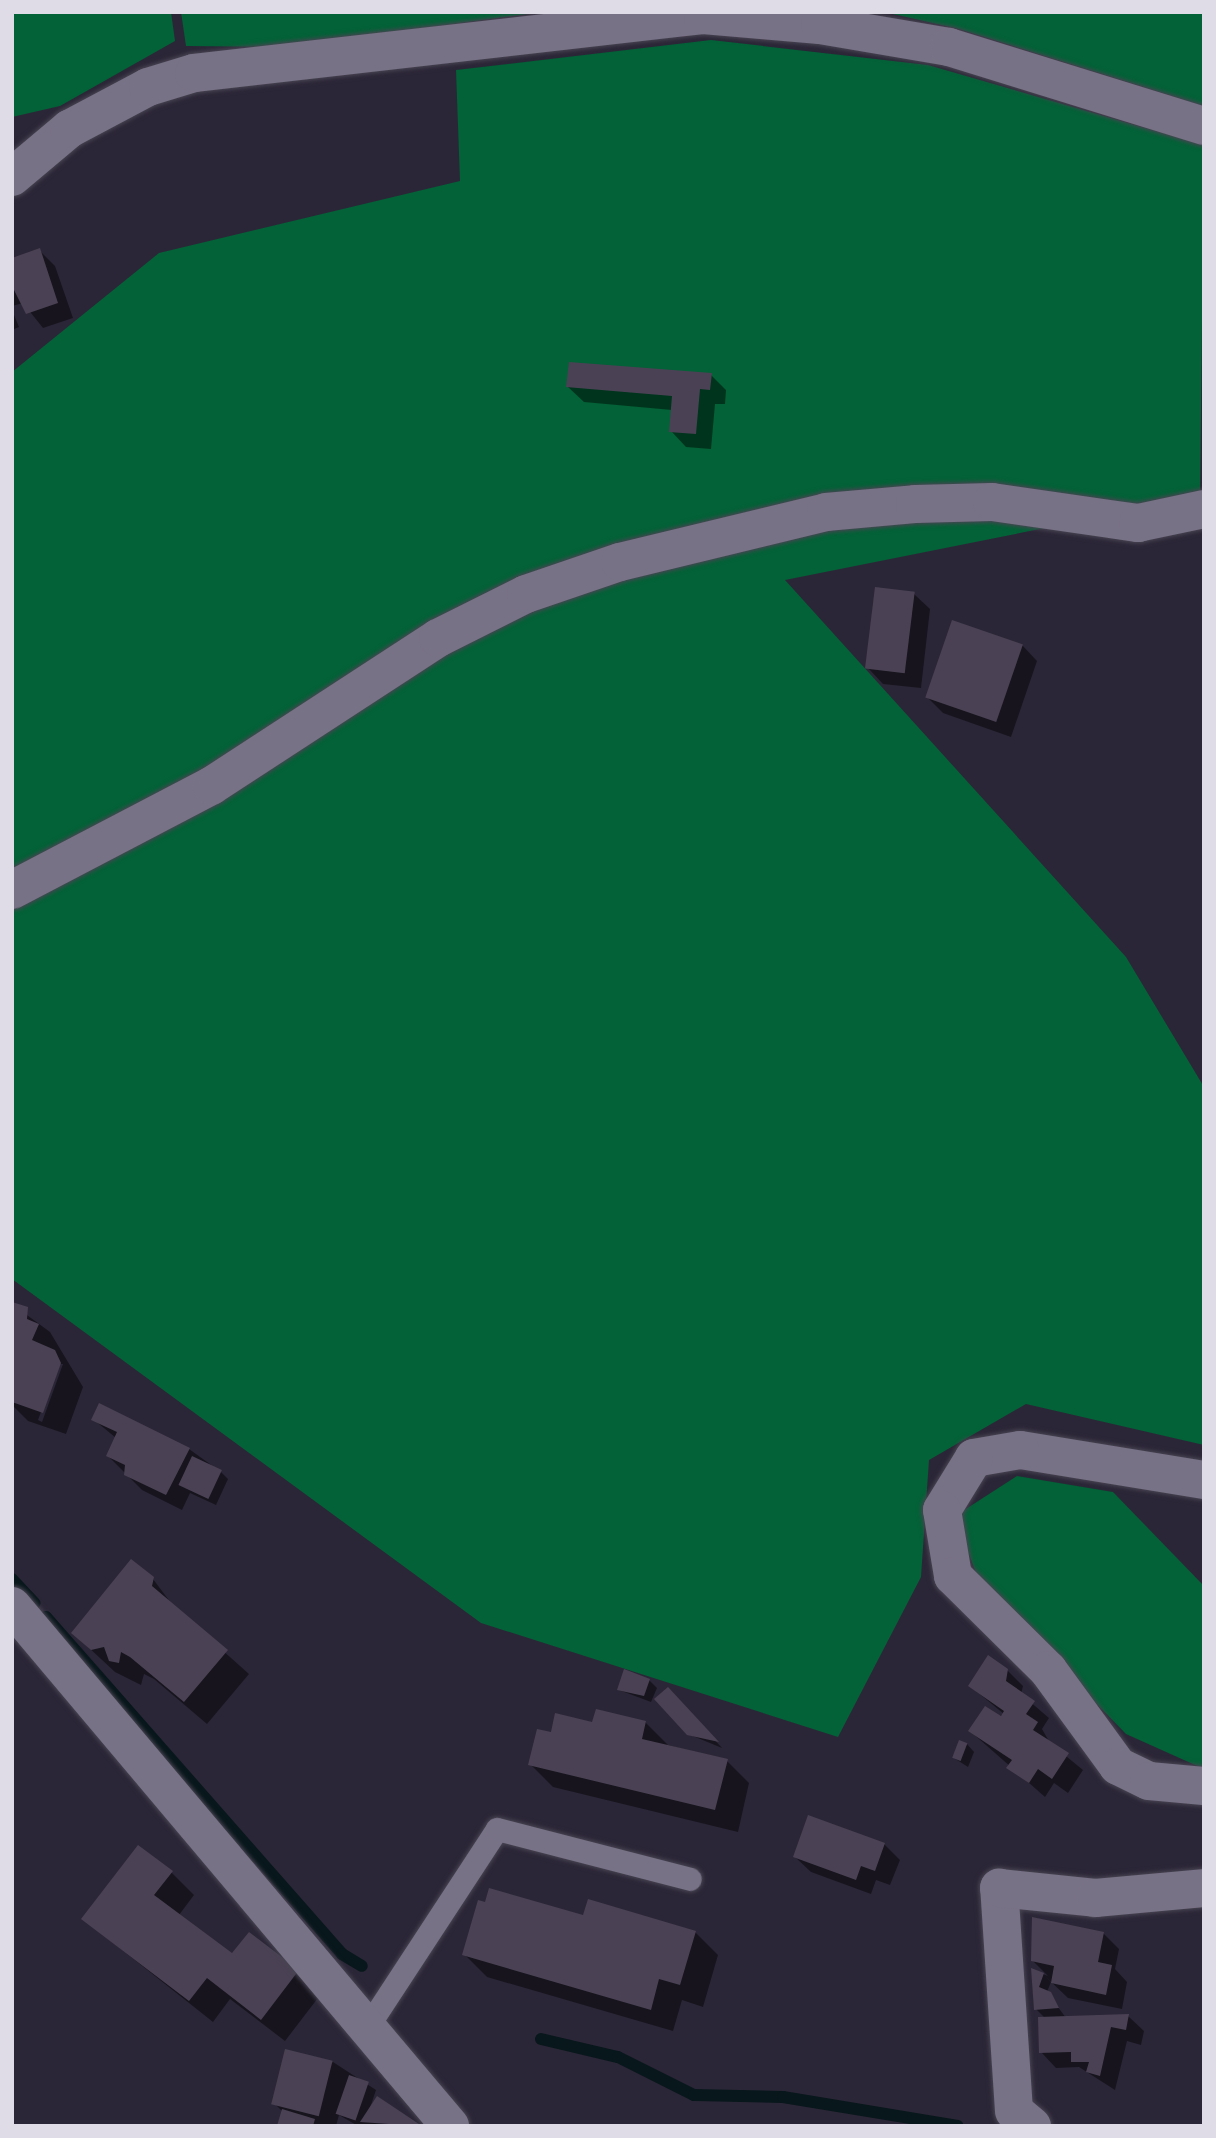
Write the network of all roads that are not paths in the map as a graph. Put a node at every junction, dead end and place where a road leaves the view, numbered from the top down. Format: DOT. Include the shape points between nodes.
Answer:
graph roads {
  1 [pos="1204,126"];
  2 [pos="12,177"];
  3 [pos="1204,509"];
  4 [pos="12,890"];
  5 [pos="1204,1480"];
  6 [pos="12,1606"];
  7 [pos="1204,1786"];
  8 [pos="691,1879"];
  9 [pos="1204,1888"];
  10 [pos="368,2026"];
  11 [pos="450,2126"];
  12 [pos="1032,2126"];
  1 -- 2 [label="street" via="949,47 820,25 703,15 194,73 148,87 69,129"];
  3 -- 4 [label="street" via="1138,523 992,502 889,506 826,512 620,562 526,594 438,638 211,786"];
  5 -- 7 [label="street" via="1020,1450 974,1458 942,1510 953,1576 1048,1670 1118,1766 1149,1781"];
  6 -- 10 [label="street"];
  8 -- 10 [label="lane" via="497,1829"];
  9 -- 12 [label="street" via="1095,1898 999,1888 1014,2111"];
  10 -- 11 [label="street"];
}
